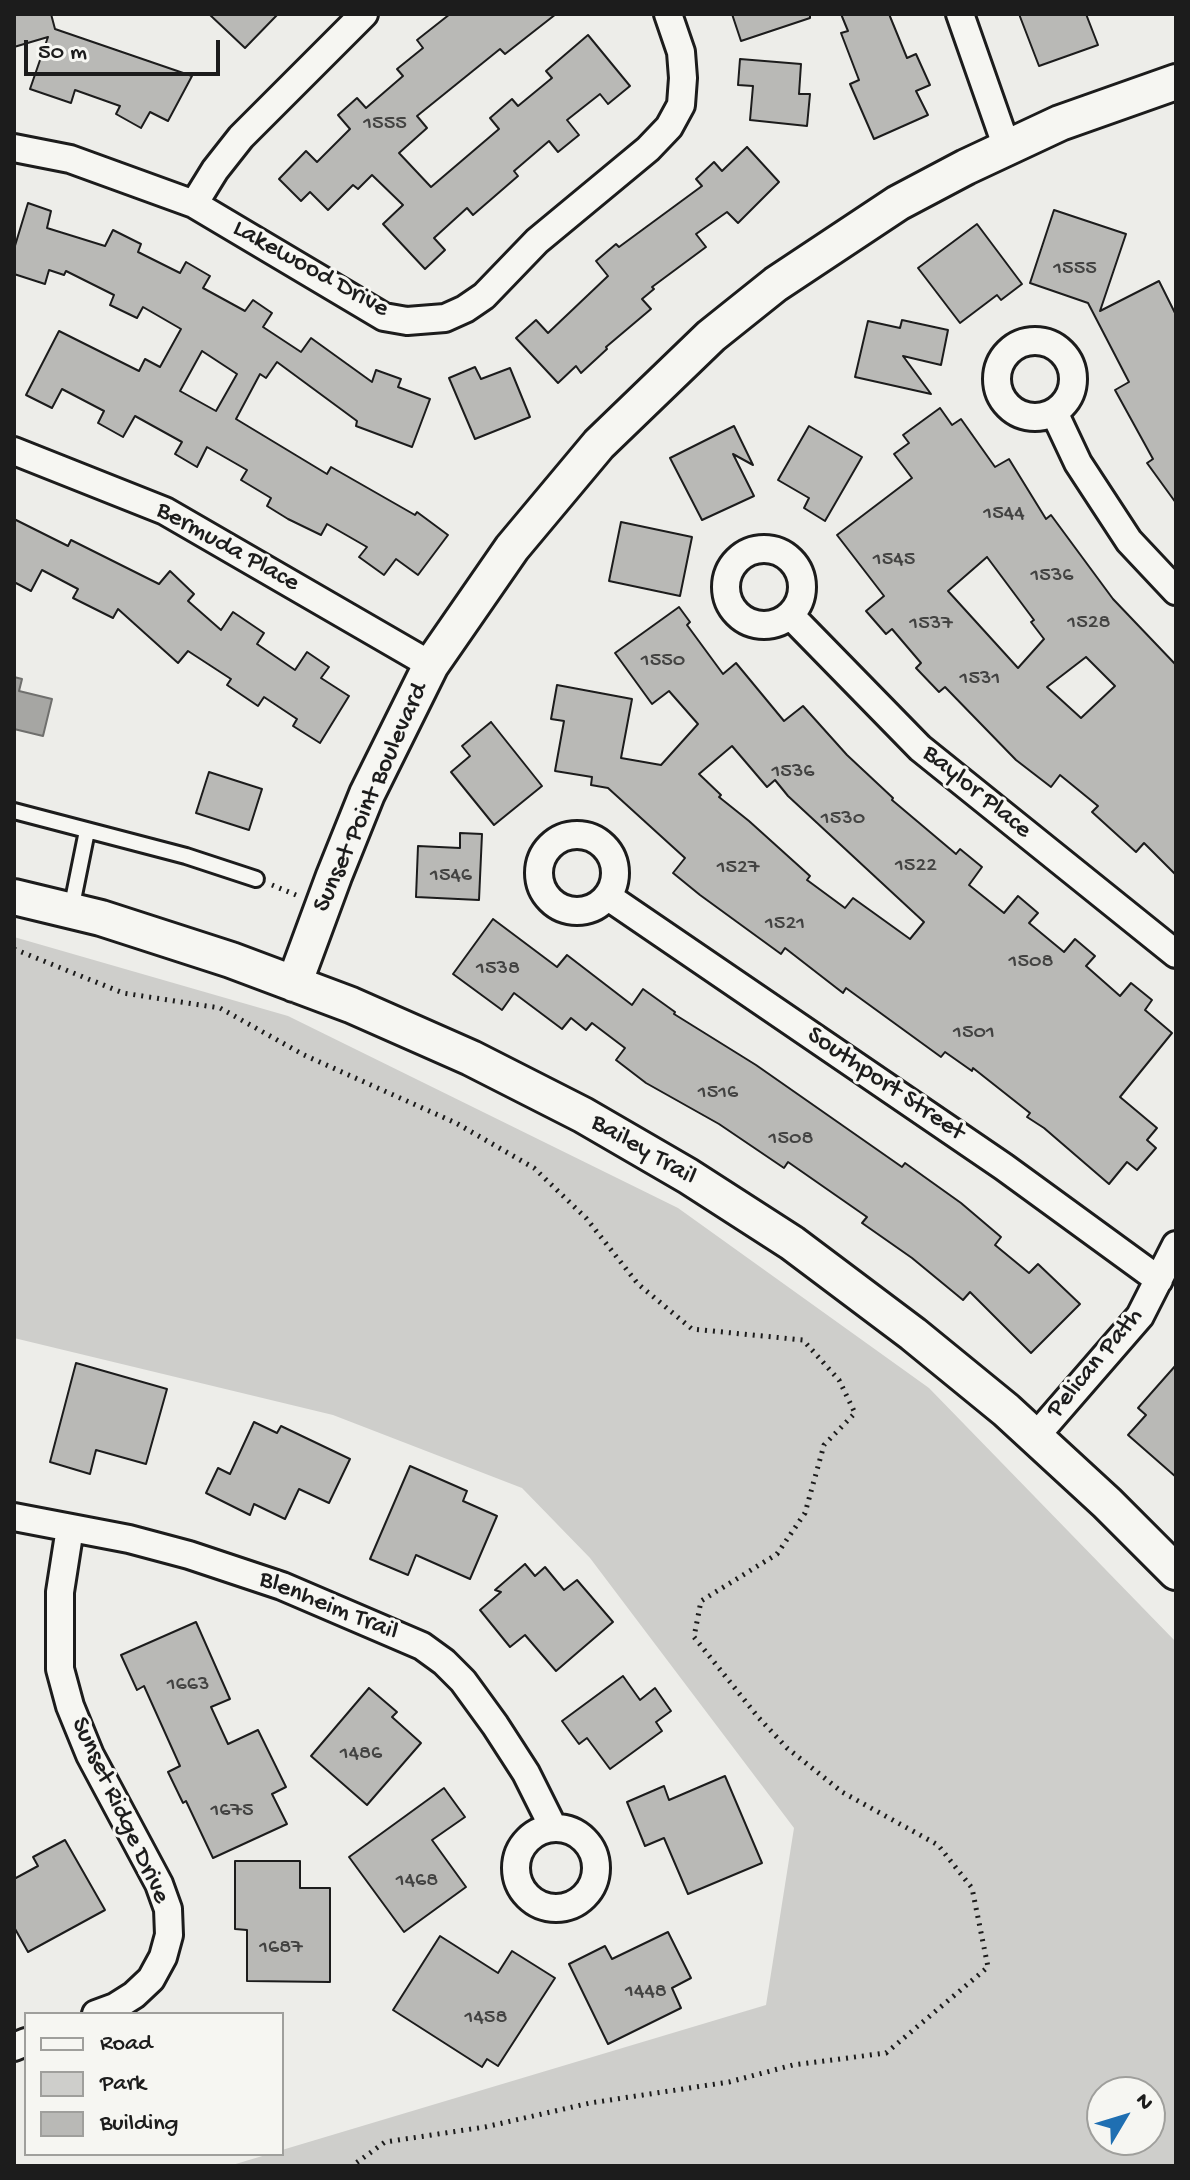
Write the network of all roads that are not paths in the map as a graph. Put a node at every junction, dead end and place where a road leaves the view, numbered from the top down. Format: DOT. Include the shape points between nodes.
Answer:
graph roads {
  1 [pos="363,14"];
  2 [pos="668,14"];
  3 [pos="960,14"];
  4 [pos="1176,82"];
  5 [pos="14,148"];
  6 [pos="1007,148"];
  7 [pos="194,204"];
  8 [pos="1054,412"];
  9 [pos="14,451"];
  10 [pos="1176,591"];
  11 [pos="790,615"];
  12 [pos="431,665"];
  13 [pos="14,811"];
  14 [pos="87,831"];
  15 [pos="256,879"];
  16 [pos="607,896"];
  17 [pos="14,897"];
  18 [pos="71,911"];
  19 [pos="1176,954"];
  20 [pos="294,984"];
  21 [pos="1176,1245"];
  22 [pos="1159,1280"];
  23 [pos="1035,1437"];
  24 [pos="14,1517"];
  25 [pos="70,1528"];
  26 [pos="1176,1572"];
  27 [pos="553,1827"];
  28 [pos="101,2012"];
  1 -- 7 [label="street" via="241,137"];
  2 -- 7 [label="street, Lakewood Drive" via="683,78 681,105 669,127 537,241 484,296 445,318 384,317"];
  3 -- 6 [label="street"];
  4 -- 6 [label="street, Sunset Point Boulevard" via="1060,123"];
  5 -- 7 [label="street, Lakewood Drive" via="70,159"];
  6 -- 12 [label="street, Sunset Point Boulevard" via="898,203 776,284 711,336 599,444 549,501"];
  8 -- 10 [label="street" via="1078,463 1129,541"];
  9 -- 12 [label="street, Bermuda Place" via="165,511"];
  11 -- 19 [label="street, Baylor Place" via="920,748"];
  12 -- 20 [label="street, Sunset Point Boulevard" via="367,794"];
  13 -- 14 [label="lane"];
  14 -- 15 [label="lane"];
  14 -- 18 [label="lane"];
  16 -- 22 [label="street, Southport Street" via="1004,1167"];
  17 -- 18 [label="street, Bailey Trail"];
  18 -- 20 [label="street, Bailey Trail"];
  20 -- 23 [label="street, Bailey Trail" via="471,1058 688,1176 792,1243 913,1334"];
  21 -- 22 [label="street, Pelican Path"];
  22 -- 23 [label="street, Pelican Path" via="1140,1316"];
  23 -- 26 [label="street, Bailey Trail"];
  24 -- 25 [label="street, Blenheim Trail"];
  25 -- 27 [label="street, Blenheim Trail" via="189,1555 282,1586 422,1646 463,1681 495,1725"];
  25 -- 28 [label="street, Sunset Ridge Drive" via="60,1592 60,1669 90,1755 168,1909 169,1935 151,1979"];
}
